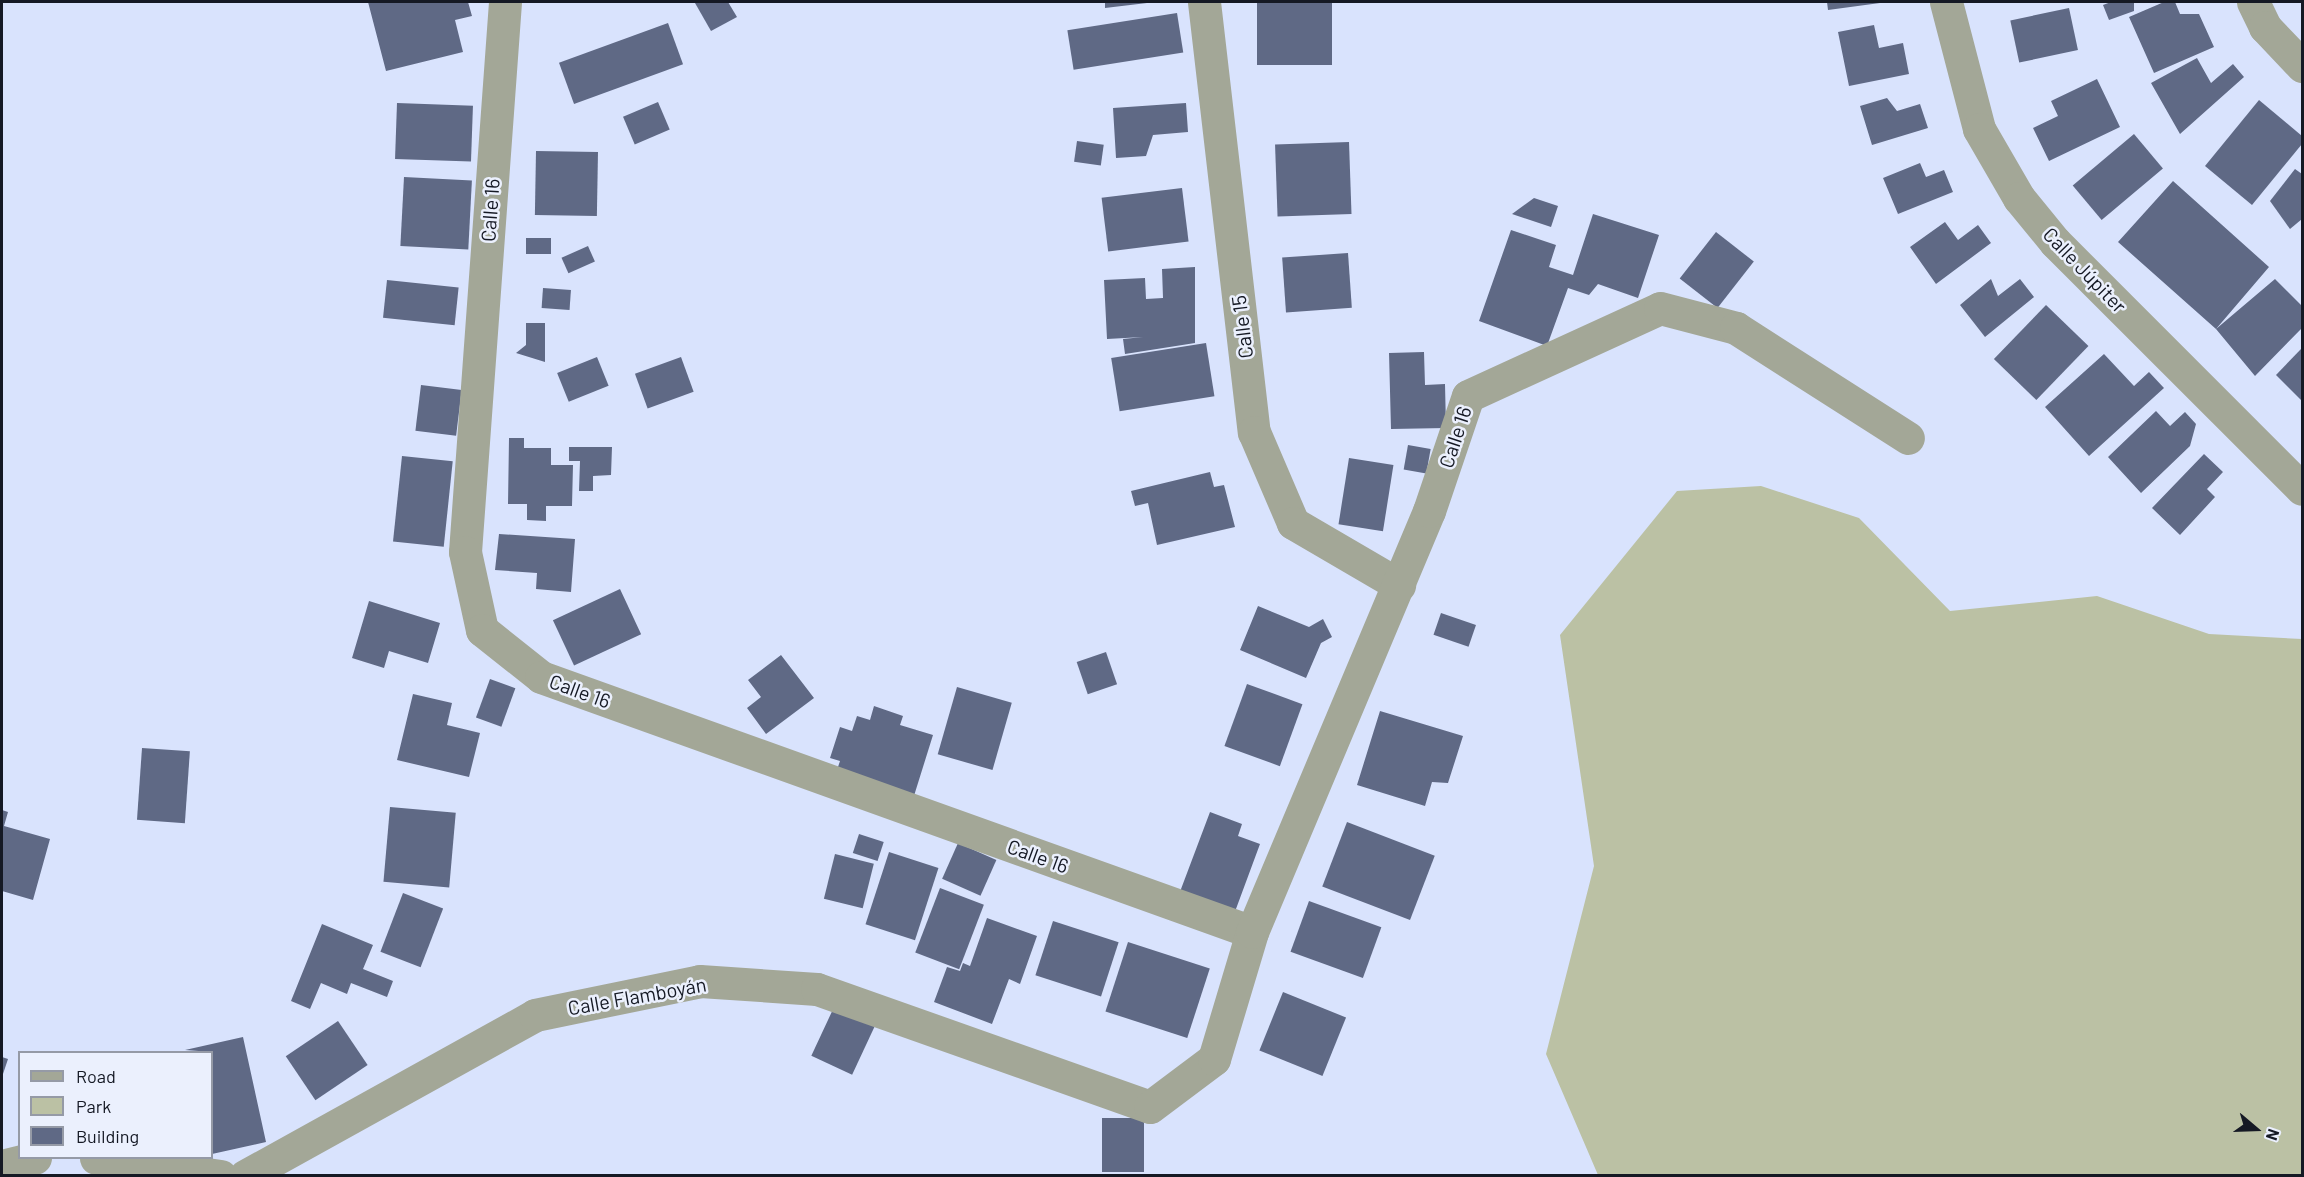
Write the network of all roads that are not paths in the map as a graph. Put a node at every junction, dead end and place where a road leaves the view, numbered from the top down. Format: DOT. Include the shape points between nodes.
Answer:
graph roads {
  1 [pos="505,2"];
  2 [pos="1204,2"];
  3 [pos="1946,2"];
  4 [pos="2253,2"];
  5 [pos="2302,66"];
  6 [pos="1908,438"];
  7 [pos="2302,489"];
  8 [pos="1399,585"];
  9 [pos="1252,932"];
  10 [pos="1124,1098"];
  11 [pos="31,1159"];
  12 [pos="103,1159"];
  13 [pos="2,1166"];
  14 [pos="221,1176"];
  15 [pos="245,1176"];
  1 -- 9 [label="street, Calle 16" via="465,552 482,630 541,677"];
  2 -- 8 [label="street, Calle 15" via="1254,432 1293,523"];
  3 -- 7 [label="street, Calle Júpiter" via="1979,129 2019,198 2055,242"];
  4 -- 5 [label="street" via="2265,27"];
  6 -- 8 [label="street, Calle 16" via="1736,328 1660,308 1468,396"];
  8 -- 9 [label="street, Calle 16"];
  9 -- 10 [label="street, Calle 16" via="1214,1059 1150,1107"];
  10 -- 15 [label="street, Calle Flamboyán" via="816,989 699,981 535,1015"];
  11 -- 13 [label="street"];
  12 -- 14 [label="street"];
}
